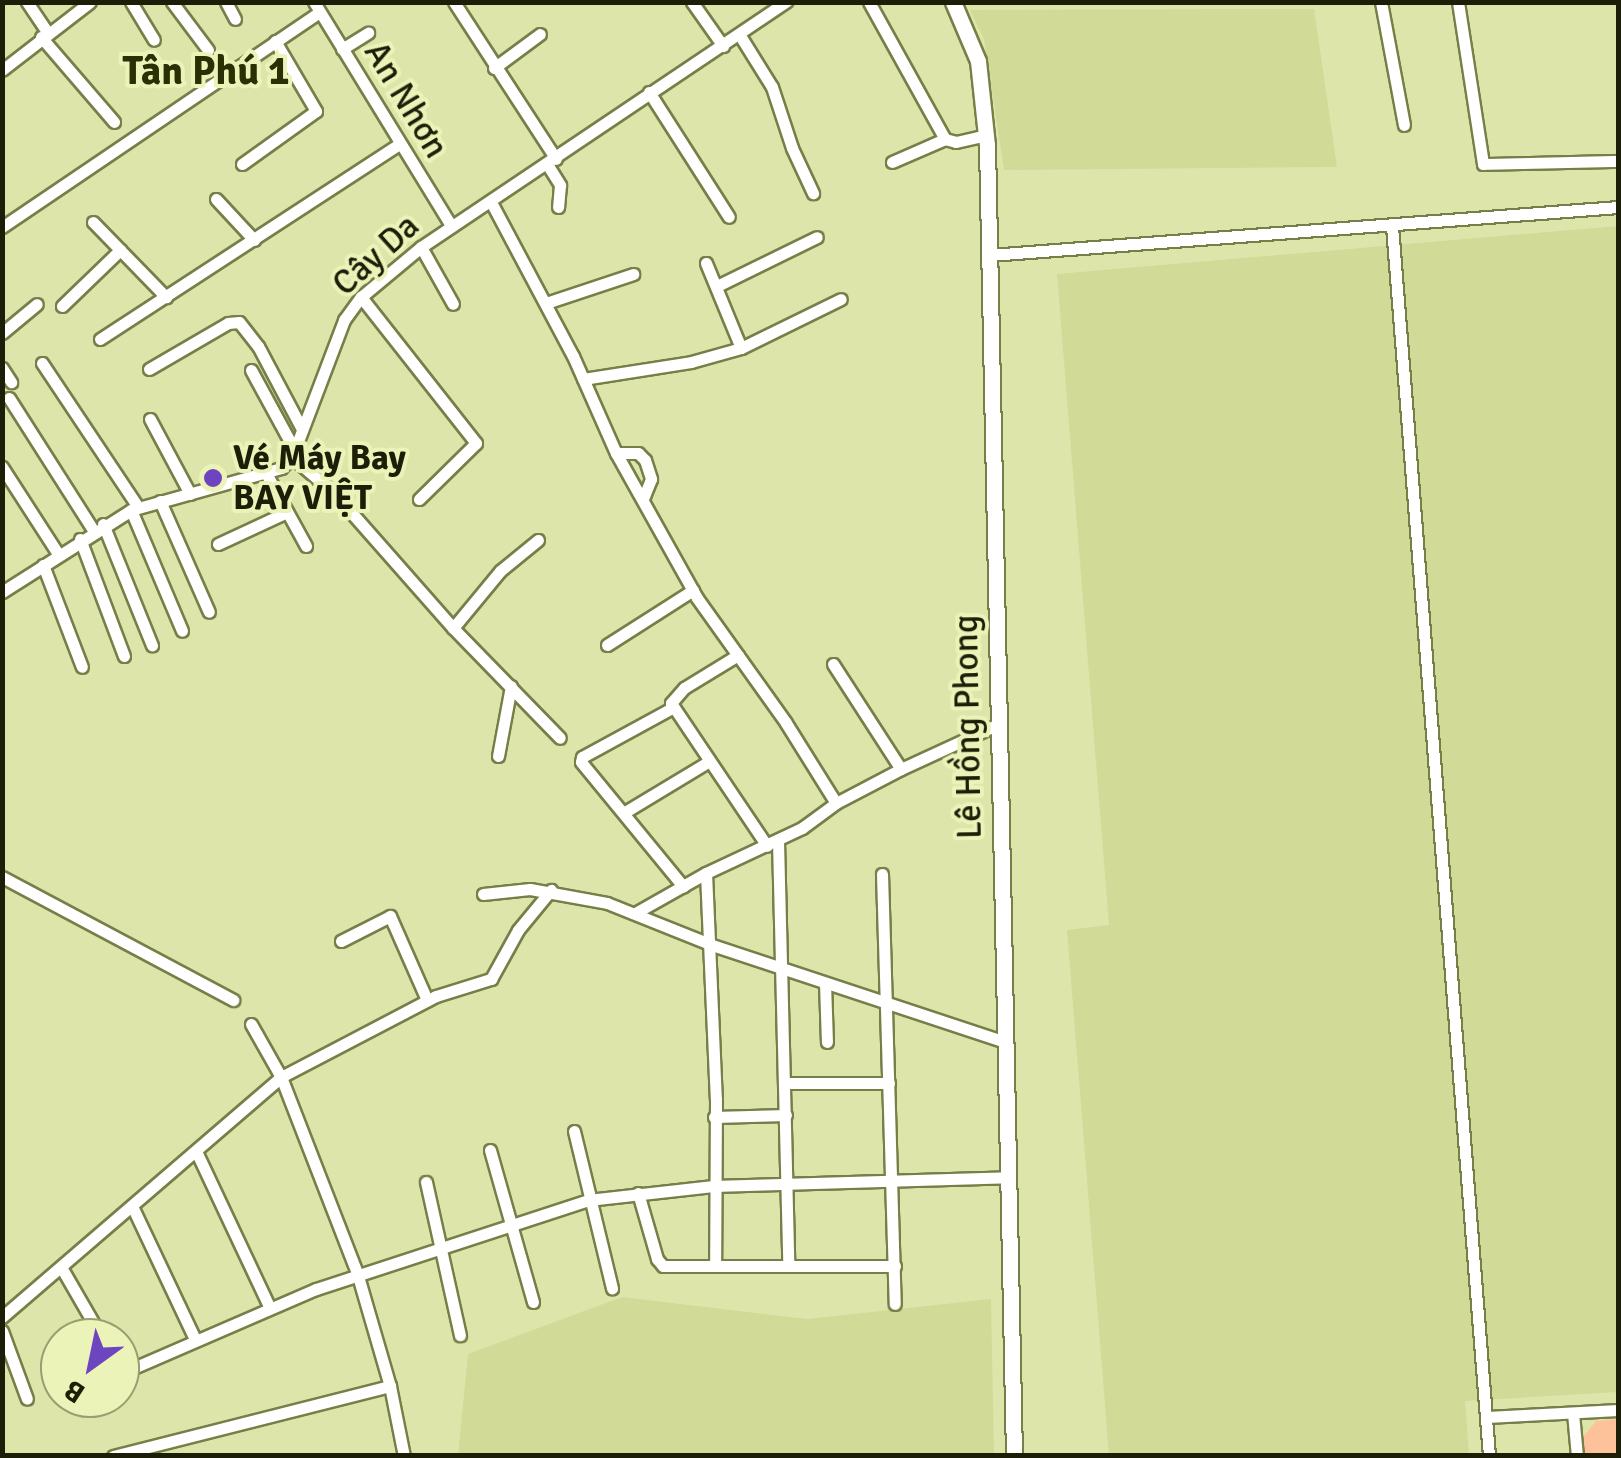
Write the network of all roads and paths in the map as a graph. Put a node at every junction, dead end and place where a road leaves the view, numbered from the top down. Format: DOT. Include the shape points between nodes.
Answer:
graph roads {
  1 [pos="27,2"];
  2 [pos="90,2"];
  3 [pos="130,2"];
  4 [pos="172,2"];
  5 [pos="226,2"];
  6 [pos="692,2"];
  7 [pos="786,2"];
  8 [pos="870,2"];
  9 [pos="953,2"];
  10 [pos="1380,2"];
  11 [pos="1458,2"];
  12 [pos="458,4"];
  13 [pos="316,7"];
  14 [pos="235,19"];
  15 [pos="368,33"];
  16 [pos="540,34"];
  17 [pos="739,34"];
  18 [pos="44,35"];
  19 [pos="154,40"];
  20 [pos="275,42"];
  21 [pos="723,46"];
  22 [pos="342,49"];
  23 [pos="208,50"];
  24 [pos="494,68"];
  25 [pos="2,70"];
  26 [pos="649,92"];
  27 [pos="114,122"];
  28 [pos="1404,125"];
  29 [pos="987,134"];
  30 [pos="945,139"];
  31 [pos="399,144"];
  32 [pos="552,162"];
  33 [pos="892,162"];
  34 [pos="1618,162"];
  35 [pos="242,164"];
  36 [pos="813,193"];
  37 [pos="216,200"];
  38 [pos="491,202"];
  39 [pos="558,207"];
  40 [pos="1618,207"];
  41 [pos="729,217"];
  42 [pos="93,222"];
  43 [pos="451,226"];
  44 [pos="1392,226"];
  45 [pos="2,227"];
  46 [pos="817,237"];
  47 [pos="254,240"];
  48 [pos="420,247"];
  49 [pos="120,250"];
  50 [pos="990,256"];
  51 [pos="706,263"];
  52 [pos="633,274"];
  53 [pos="718,286"];
  54 [pos="166,297"];
  55 [pos="361,297"];
  56 [pos="842,299"];
  57 [pos="546,303"];
  58 [pos="37,304"];
  59 [pos="453,304"];
  60 [pos="62,306"];
  61 [pos="2,332"];
  62 [pos="100,339"];
  63 [pos="742,348"];
  64 [pos="42,363"];
  65 [pos="2,368"];
  66 [pos="150,369"];
  67 [pos="251,370"];
  68 [pos="584,380"];
  69 [pos="12,382"];
  70 [pos="9,398"];
  71 [pos="150,419"];
  72 [pos="302,430"];
  73 [pos="293,453"];
  74 [pos="616,454"];
  75 [pos="2,467"];
  76 [pos="268,474"];
  77 [pos="190,494"];
  78 [pos="419,498"];
  79 [pos="643,498"];
  80 [pos="160,501"];
  81 [pos="134,509"];
  82 [pos="287,512"];
  83 [pos="98,527"];
  84 [pos="80,539"];
  85 [pos="538,540"];
  86 [pos="218,544"];
  87 [pos="306,546"];
  88 [pos="58,554"];
  89 [pos="43,565"];
  90 [pos="692,590"];
  91 [pos="2,592"];
  92 [pos="209,612"];
  93 [pos="452,628"];
  94 [pos="182,631"];
  95 [pos="152,645"];
  96 [pos="606,645"];
  97 [pos="738,654"];
  98 [pos="124,656"];
  99 [pos="833,664"];
  100 [pos="82,667"];
  101 [pos="511,686"];
  102 [pos="672,708"];
  103 [pos="999,724"];
  104 [pos="560,738"];
  105 [pos="498,756"];
  106 [pos="708,762"];
  107 [pos="901,769"];
  108 [pos="836,803"];
  109 [pos="625,812"];
  110 [pos="773,843"];
  111 [pos="706,873"];
  112 [pos="882,874"];
  113 [pos="2,877"];
  114 [pos="683,886"];
  115 [pos="551,890"];
  116 [pos="483,894"];
  117 [pos="637,912"];
  118 [pos="341,941"];
  119 [pos="712,945"];
  120 [pos="780,968"];
  121 [pos="824,984"];
  122 [pos="233,1000"];
  123 [pos="427,1000"];
  124 [pos="887,1005"];
  125 [pos="252,1024"];
  126 [pos="827,1042"];
  127 [pos="1005,1042"];
  128 [pos="281,1078"];
  129 [pos="889,1083"];
  130 [pos="784,1084"];
  131 [pos="786,1115"];
  132 [pos="714,1117"];
  133 [pos="574,1131"];
  134 [pos="490,1150"];
  135 [pos="196,1151"];
  136 [pos="1009,1176"];
  137 [pos="891,1180"];
  138 [pos="426,1182"];
  139 [pos="790,1183"];
  140 [pos="713,1186"];
  141 [pos="638,1193"];
  142 [pos="588,1200"];
  143 [pos="132,1206"];
  144 [pos="509,1226"];
  145 [pos="443,1245"];
  146 [pos="788,1265"];
  147 [pos="715,1266"];
  148 [pos="895,1266"];
  149 [pos="61,1267"];
  150 [pos="358,1276"];
  151 [pos="612,1288"];
  152 [pos="533,1302"];
  153 [pos="895,1304"];
  154 [pos="269,1306"];
  155 [pos="2,1318"];
  156 [pos="90,1318"];
  157 [pos="2,1331"];
  158 [pos="460,1335"];
  159 [pos="195,1339"];
  160 [pos="140,1365"];
  161 [pos="390,1386"];
  162 [pos="27,1399"];
  163 [pos="1618,1410"];
  164 [pos="1573,1412"];
  165 [pos="1487,1417"];
  166 [pos="113,1456"];
  167 [pos="404,1456"];
  168 [pos="1014,1456"];
  169 [pos="1489,1456"];
  170 [pos="1576,1456"];
  1 -- 18 [label="street"];
  2 -- 18 [label="street"];
  3 -- 19 [label="street"];
  4 -- 23 [label="street"];
  5 -- 14 [label="street"];
  6 -- 21 [label="street"];
  7 -- 17 [label="street, Cây Da"];
  8 -- 30 [label="street"];
  9 -- 29 [label="main road, Lê Hồng Phong" via="978,60"];
  10 -- 28 [label="street"];
  11 -- 34 [label="street" via="1483,164"];
  12 -- 24 [label="street"];
  13 -- 20 [label="street"];
  13 -- 22 [label="street, An Nhơn"];
  15 -- 22 [label="street"];
  16 -- 24 [label="street"];
  17 -- 21 [label="street, Cây Da"];
  17 -- 36 [label="street" via="772,86"];
  18 -- 25 [label="street"];
  18 -- 27 [label="street"];
  20 -- 35 [label="street" via="316,111"];
  20 -- 45 [label="street"];
  21 -- 26 [label="street, Cây Da"];
  22 -- 31 [label="street, An Nhơn"];
  24 -- 32 [label="street"];
  26 -- 32 [label="street, Cây Da"];
  26 -- 41 [label="street"];
  29 -- 30 [label="street"];
  29 -- 50 [label="main road, Lê Hồng Phong"];
  30 -- 33 [label="street"];
  31 -- 43 [label="street, An Nhơn"];
  31 -- 47 [label="street"];
  32 -- 38 [label="street, Cây Da"];
  32 -- 39 [label="street"];
  37 -- 47 [label="street"];
  38 -- 43 [label="street, Cây Da"];
  38 -- 57 [label="street"];
  40 -- 44 [label="street"];
  42 -- 49 [label="street"];
  43 -- 48 [label="street, Cây Da"];
  44 -- 50 [label="street"];
  44 -- 165 [label="street"];
  46 -- 53 [label="street"];
  47 -- 54 [label="street"];
  48 -- 55 [label="street, Cây Da"];
  48 -- 59 [label="street"];
  49 -- 54 [label="street"];
  49 -- 60 [label="street"];
  50 -- 103 [label="main road, Lê Hồng Phong"];
  51 -- 53 [label="street"];
  52 -- 57 [label="street"];
  53 -- 63 [label="street"];
  54 -- 62 [label="street"];
  55 -- 72 [label="street, Cây Da" via="337,336"];
  55 -- 78 [label="street" via="476,442"];
  56 -- 63 [label="street"];
  57 -- 68 [label="street"];
  58 -- 61 [label="street"];
  63 -- 68 [label="street"];
  64 -- 81 [label="street"];
  65 -- 69 [label="street"];
  66 -- 72 [label="street" via="239,322"];
  67 -- 73 [label="street"];
  68 -- 74 [label="street"];
  70 -- 83 [label="street"];
  71 -- 77 [label="street"];
  72 -- 73 [label="street, Cây Da"];
  73 -- 76 [label="street"];
  73 -- 93 [label="street"];
  74 -- 79 [label="street"];
  74 -- 79 [label="street" via="638,453 646,460 651,480"];
  75 -- 88 [label="street"];
  76 -- 77 [label="street"];
  76 -- 82 [label="street"];
  77 -- 80 [label="street"];
  79 -- 90 [label="street"];
  80 -- 81 [label="street"];
  80 -- 92 [label="street"];
  81 -- 83 [label="street"];
  81 -- 94 [label="street"];
  82 -- 86 [label="street"];
  82 -- 87 [label="street"];
  83 -- 84 [label="street"];
  83 -- 95 [label="street"];
  84 -- 88 [label="street"];
  84 -- 98 [label="street"];
  85 -- 93 [label="street"];
  88 -- 89 [label="street"];
  89 -- 91 [label="street"];
  89 -- 100 [label="street"];
  90 -- 96 [label="street"];
  90 -- 97 [label="street"];
  93 -- 101 [label="street"];
  97 -- 102 [label="street" via="674,695"];
  97 -- 108 [label="street"];
  99 -- 107 [label="street"];
  101 -- 104 [label="street"];
  101 -- 105 [label="street"];
  102 -- 106 [label="street"];
  102 -- 109 [label="street" via="582,757"];
  103 -- 107 [label="street"];
  103 -- 127 [label="main road, Lê Hồng Phong"];
  106 -- 109 [label="street"];
  106 -- 110 [label="street"];
  107 -- 108 [label="street"];
  108 -- 110 [label="street"];
  109 -- 114 [label="street"];
  110 -- 111 [label="street"];
  110 -- 120 [label="street"];
  111 -- 114 [label="street"];
  111 -- 119 [label="street"];
  112 -- 124 [label="street"];
  113 -- 122 [label="street"];
  114 -- 117 [label="street"];
  115 -- 116 [label="street"];
  115 -- 117 [label="street"];
  115 -- 123 [label="street" via="518,930 491,979"];
  117 -- 119 [label="street"];
  118 -- 123 [label="street" via="390,916"];
  119 -- 120 [label="street"];
  119 -- 132 [label="street"];
  120 -- 121 [label="street"];
  120 -- 130 [label="street"];
  121 -- 124 [label="street"];
  121 -- 126 [label="street"];
  123 -- 128 [label="street"];
  124 -- 127 [label="street"];
  124 -- 129 [label="street"];
  125 -- 128 [label="street"];
  127 -- 136 [label="main road, Lê Hồng Phong"];
  128 -- 135 [label="street"];
  128 -- 150 [label="street"];
  129 -- 130 [label="street"];
  129 -- 137 [label="street"];
  130 -- 131 [label="street"];
  131 -- 132 [label="street"];
  131 -- 139 [label="street"];
  132 -- 140 [label="street"];
  133 -- 142 [label="street"];
  134 -- 144 [label="street"];
  135 -- 143 [label="street"];
  135 -- 154 [label="street"];
  136 -- 137 [label="street"];
  136 -- 168 [label="main road, Lê Hồng Phong"];
  137 -- 139 [label="street"];
  137 -- 148 [label="street"];
  138 -- 145 [label="street"];
  139 -- 140 [label="street"];
  139 -- 146 [label="street"];
  140 -- 141 [label="street"];
  140 -- 147 [label="street"];
  141 -- 142 [label="street"];
  141 -- 147 [label="street" via="660,1263"];
  142 -- 144 [label="street"];
  142 -- 151 [label="street"];
  143 -- 149 [label="street"];
  143 -- 159 [label="street"];
  144 -- 145 [label="street"];
  144 -- 152 [label="street"];
  145 -- 150 [label="street"];
  145 -- 158 [label="street"];
  146 -- 147 [label="street"];
  146 -- 148 [label="street"];
  148 -- 153 [label="street"];
  149 -- 155 [label="street"];
  149 -- 156 [label="street"];
  150 -- 154 [label="street"];
  150 -- 161 [label="street"];
  154 -- 159 [label="street"];
  157 -- 162 [label="street"];
  159 -- 160 [label="street"];
  161 -- 166 [label="street"];
  161 -- 167 [label="street"];
  163 -- 164 [label="street"];
  164 -- 165 [label="street"];
  164 -- 170 [label="street"];
  165 -- 169 [label="street"];
}
